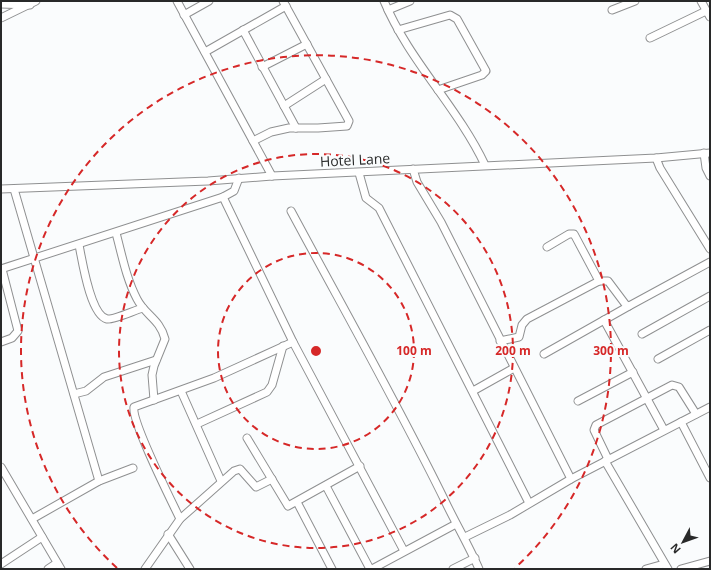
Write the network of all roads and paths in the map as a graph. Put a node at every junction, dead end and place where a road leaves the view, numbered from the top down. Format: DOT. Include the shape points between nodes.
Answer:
graph roads {
  1 [pos="177,1"];
  2 [pos="209,1"];
  3 [pos="384,1"];
  4 [pos="410,1"];
  5 [pos="635,1"];
  6 [pos="33,3"];
  7 [pos="1,4"];
  8 [pos="284,4"];
  9 [pos="706,8"];
  10 [pos="388,10"];
  11 [pos="612,10"];
  12 [pos="184,15"];
  13 [pos="1,18"];
  14 [pos="243,30"];
  15 [pos="398,30"];
  16 [pos="650,38"];
  17 [pos="307,44"];
  18 [pos="205,52"];
  19 [pos="262,67"];
  20 [pos="326,79"];
  21 [pos="438,90"];
  22 [pos="284,106"];
  23 [pos="296,128"];
  24 [pos="253,141"];
  25 [pos="706,157"];
  26 [pos="658,163"];
  27 [pos="485,165"];
  28 [pos="359,173"];
  29 [pos="414,174"];
  30 [pos="272,176"];
  31 [pos="710,176"];
  32 [pos="238,183"];
  33 [pos="1,189"];
  34 [pos="15,194"];
  35 [pos="223,197"];
  36 [pos="291,211"];
  37 [pos="116,233"];
  38 [pos="80,245"];
  39 [pos="547,247"];
  40 [pos="710,249"];
  41 [pos="34,259"];
  42 [pos="710,262"];
  43 [pos="1,269"];
  44 [pos="599,281"];
  45 [pos="710,296"];
  46 [pos="629,306"];
  47 [pos="143,308"];
  48 [pos="604,320"];
  49 [pos="710,330"];
  50 [pos="642,334"];
  51 [pos="500,341"];
  52 [pos="1,342"];
  53 [pos="293,342"];
  54 [pos="283,346"];
  55 [pos="544,354"];
  56 [pos="658,359"];
  57 [pos="156,360"];
  58 [pos="514,368"];
  59 [pos="633,372"];
  60 [pos="181,390"];
  61 [pos="473,391"];
  62 [pos="74,394"];
  63 [pos="648,398"];
  64 [pos="154,400"];
  65 [pos="578,401"];
  66 [pos="709,409"];
  67 [pos="696,414"];
  68 [pos="682,422"];
  69 [pos="197,424"];
  70 [pos="664,430"];
  71 [pos="247,438"];
  72 [pos="606,460"];
  73 [pos="360,466"];
  74 [pos="1,467"];
  75 [pos="133,468"];
  76 [pos="710,478"];
  77 [pos="272,479"];
  78 [pos="571,479"];
  79 [pos="99,481"];
  80 [pos="222,481"];
  81 [pos="326,486"];
  82 [pos="297,502"];
  83 [pos="529,503"];
  84 [pos="32,519"];
  85 [pos="180,519"];
  86 [pos="456,524"];
  87 [pos="168,534"];
  88 [pos="42,537"];
  89 [pos="466,537"];
  90 [pos="404,551"];
  91 [pos="474,558"];
  92 [pos="710,561"];
  93 [pos="1,564"];
  94 [pos="59,566"];
  95 [pos="666,566"];
  96 [pos="48,569"];
  97 [pos="145,569"];
  98 [pos="190,569"];
  99 [pos="332,569"];
  100 [pos="371,569"];
  101 [pos="453,569"];
  102 [pos="480,569"];
  103 [pos="646,569"];
  104 [pos="681,569"];
  1 -- 12 [label="street"];
  2 -- 12 [label="street"];
  3 -- 10 [label="street"];
  4 -- 10 [label="street"];
  5 -- 11 [label="street"];
  6 -- 7 [label="street"];
  6 -- 13 [label="street"];
  8 -- 14 [label="street"];
  8 -- 17 [label="street"];
  9 -- 16 [label="street"];
  10 -- 15 [label="street"];
  12 -- 18 [label="street"];
  14 -- 18 [label="street"];
  14 -- 19 [label="street"];
  15 -- 21 [label="street" via="420,67"];
  15 -- 21 [label="street" via="450,15 457,19 486,71 482,75"];
  17 -- 19 [label="street"];
  17 -- 20 [label="street"];
  18 -- 24 [label="street"];
  19 -- 22 [label="street"];
  20 -- 22 [label="street"];
  20 -- 23 [label="street" via="349,124"];
  21 -- 27 [label="street"];
  22 -- 23 [label="street"];
  23 -- 24 [label="street" via="278,130"];
  24 -- 30 [label="street"];
  25 -- 26 [label="street, Hotel Lane"];
  25 -- 31 [label="street"];
  26 -- 27 [label="street, Hotel Lane"];
  26 -- 40 [label="street"];
  27 -- 29 [label="street, Hotel Lane"];
  28 -- 29 [label="street, Hotel Lane"];
  28 -- 30 [label="street, Hotel Lane"];
  28 -- 61 [label="street" via="366,198 380,208"];
  29 -- 51 [label="street" via="441,222"];
  30 -- 32 [label="street, Hotel Lane"];
  32 -- 34 [label="street, Hotel Lane"];
  32 -- 35 [label="street" via="231,194"];
  33 -- 34 [label="street, Hotel Lane"];
  34 -- 41 [label="street"];
  35 -- 37 [label="street"];
  35 -- 53 [label="street"];
  36 -- 86 [label="street" via="381,376"];
  37 -- 38 [label="street"];
  37 -- 47 [label="street" via="130,283"];
  38 -- 41 [label="street"];
  38 -- 47 [label="street" via="92,298 102,317 109,319"];
  39 -- 44 [label="street" via="569,234 574,234"];
  41 -- 43 [label="street"];
  41 -- 62 [label="street"];
  42 -- 46 [label="street"];
  43 -- 52 [label="street" via="18,331 12,338"];
  44 -- 46 [label="street" via="608,281"];
  44 -- 51 [label="street" via="527,319 522,325 519,337"];
  45 -- 50 [label="street"];
  46 -- 48 [label="street"];
  47 -- 57 [label="street" via="159,323 164,334 164,344"];
  48 -- 55 [label="street"];
  48 -- 59 [label="street"];
  49 -- 56 [label="street"];
  51 -- 58 [label="street"];
  53 -- 54 [label="street"];
  53 -- 73 [label="street"];
  54 -- 60 [label="street"];
  54 -- 69 [label="street" via="272,385 267,392"];
  57 -- 62 [label="street" via="104,377 90,389"];
  57 -- 64 [label="street" via="152,375"];
  58 -- 61 [label="street"];
  58 -- 78 [label="street"];
  59 -- 63 [label="street"];
  59 -- 65 [label="street"];
  60 -- 64 [label="street"];
  60 -- 69 [label="street"];
  61 -- 83 [label="street"];
  62 -- 79 [label="street"];
  63 -- 67 [label="street" via="676,385"];
  63 -- 70 [label="street"];
  63 -- 72 [label="street" via="594,427"];
  64 -- 85 [label="street" via="135,406 133,412"];
  66 -- 67 [label="street"];
  67 -- 68 [label="street"];
  68 -- 70 [label="street"];
  68 -- 76 [label="street"];
  69 -- 80 [label="street"];
  70 -- 72 [label="street"];
  71 -- 77 [label="street"];
  72 -- 78 [label="street"];
  72 -- 95 [label="street"];
  73 -- 81 [label="street"];
  73 -- 90 [label="street"];
  74 -- 84 [label="street"];
  75 -- 79 [label="street"];
  77 -- 80 [label="street" via="256,487 240,469"];
  77 -- 82 [label="street" via="288,506"];
  78 -- 83 [label="street"];
  79 -- 84 [label="street"];
  80 -- 85 [label="street"];
  81 -- 82 [label="street"];
  81 -- 100 [label="street"];
  82 -- 99 [label="street"];
  83 -- 89 [label="street"];
  84 -- 88 [label="street"];
  85 -- 87 [label="street"];
  86 -- 89 [label="street"];
  86 -- 90 [label="street"];
  87 -- 97 [label="street"];
  87 -- 98 [label="street"];
  88 -- 93 [label="street"];
  88 -- 94 [label="street"];
  89 -- 91 [label="street"];
  90 -- 100 [label="street"];
  91 -- 101 [label="street"];
  91 -- 102 [label="street"];
  92 -- 104 [label="street"];
  94 -- 96 [label="street"];
  95 -- 103 [label="street"];
}
